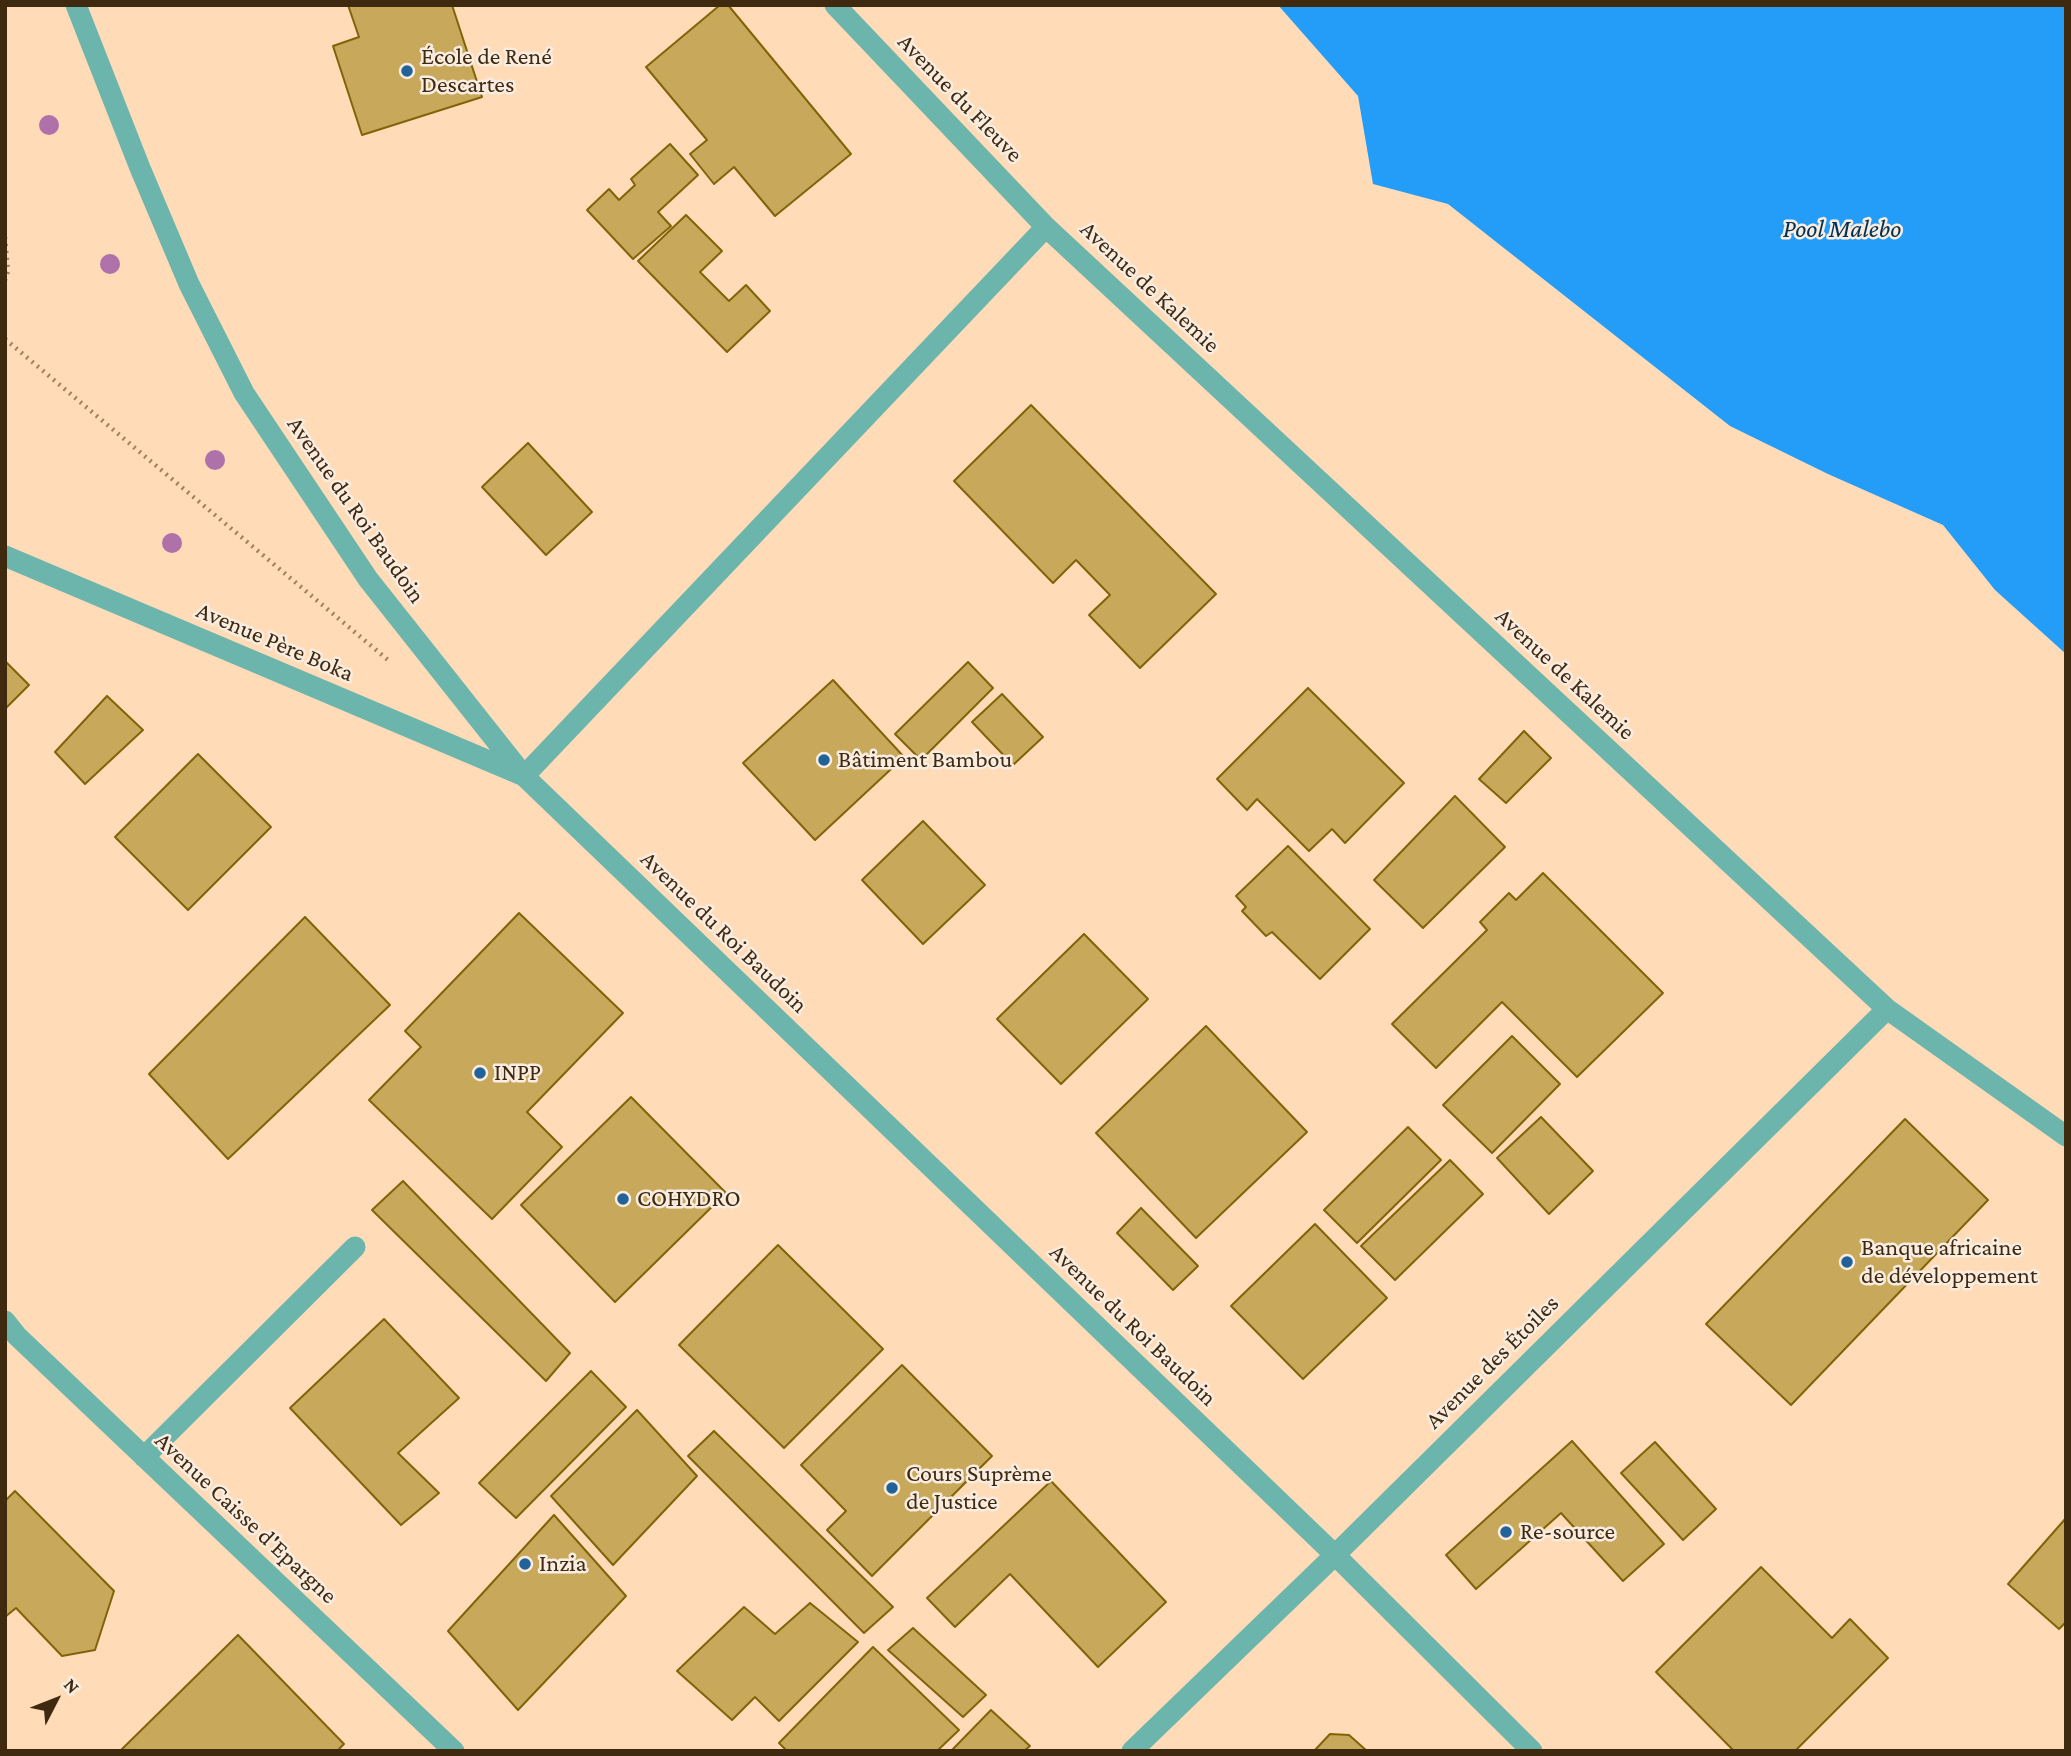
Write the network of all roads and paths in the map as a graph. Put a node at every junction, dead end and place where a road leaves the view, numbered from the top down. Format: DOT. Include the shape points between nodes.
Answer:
graph roads {
  1 [pos="76,5"];
  2 [pos="835,5"];
  3 [pos="1046,227"];
  4 [pos="5,237"];
  5 [pos="5,281"];
  6 [pos="5,339"];
  7 [pos="5,556"];
  8 [pos="390,662"];
  9 [pos="524,776"];
  10 [pos="1887,1009"];
  11 [pos="2066,1136"];
  12 [pos="355,1247"];
  13 [pos="9,1334"];
  14 [pos="144,1457"];
  15 [pos="1335,1555"];
  16 [pos="454,1751"];
  17 [pos="1132,1751"];
  18 [pos="1532,1751"];
  1 -- 9 [label="street, Avenue du Roi Baudoin" via="184,272 244,393 368,579"];
  2 -- 3 [label="street, Avenue du Fleuve"];
  3 -- 9 [label="street"];
  3 -- 10 [label="street, Avenue de Kalemie"];
  4 -- 5 [label="path"];
  6 -- 8 [label="path"];
  7 -- 9 [label="street, Avenue Père Boka"];
  9 -- 15 [label="street, Avenue du Roi Baudoin"];
  10 -- 11 [label="street, Avenue de Kalemie"];
  10 -- 15 [label="street, Avenue des Étoiles"];
  12 -- 14 [label="street"];
  13 -- 14 [label="street, Avenue Caisse d'Epargne"];
  14 -- 16 [label="street, Avenue Caisse d'Epargne"];
  15 -- 17 [label="street, Avenue des Étoiles"];
  15 -- 18 [label="street, Avenue du Roi Baudoin"];
}
